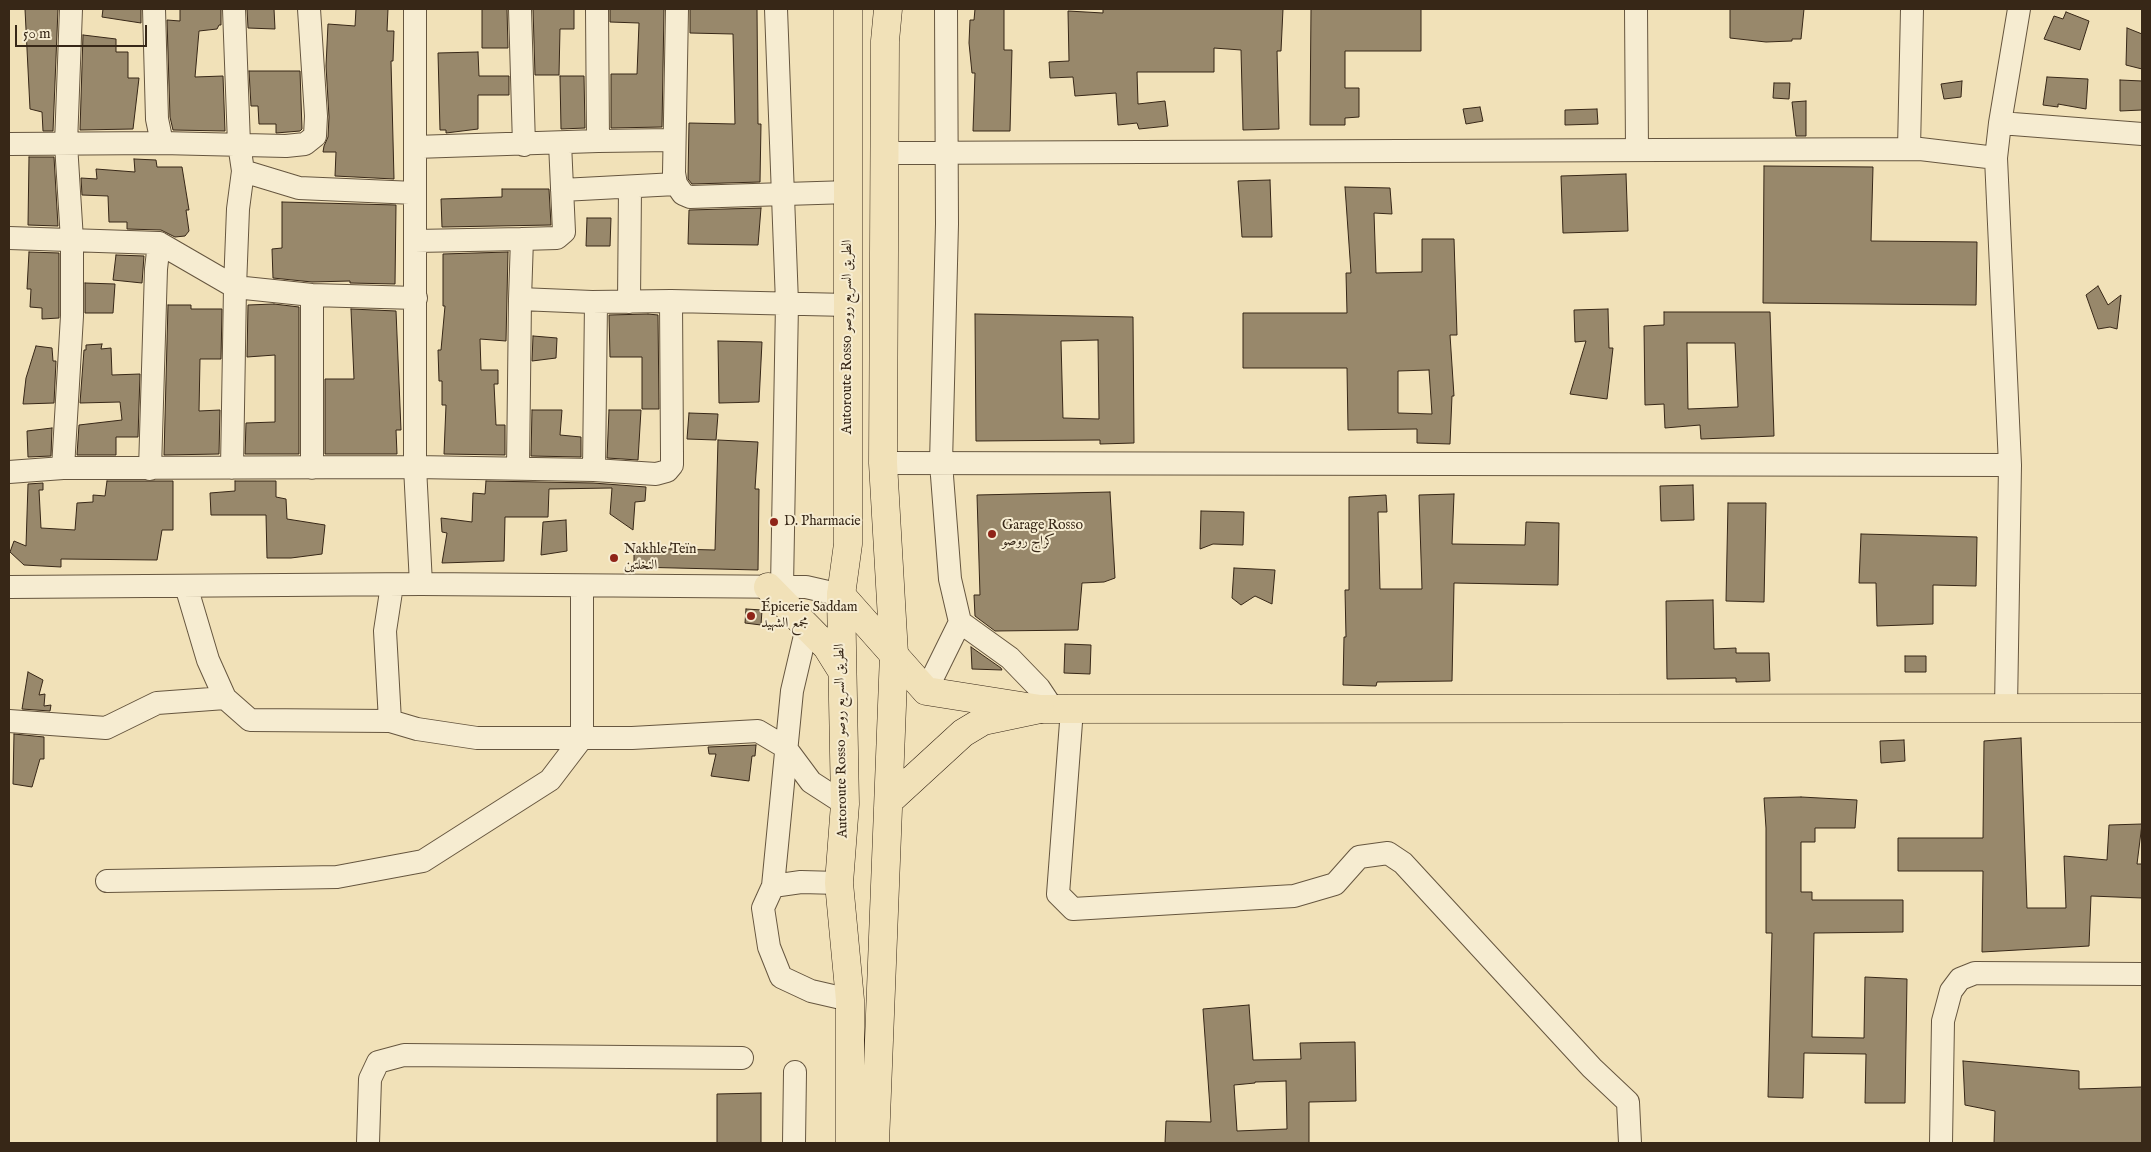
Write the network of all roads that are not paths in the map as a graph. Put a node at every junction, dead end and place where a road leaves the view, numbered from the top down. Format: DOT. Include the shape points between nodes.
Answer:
graph roads {
  1 [pos="71,9"];
  2 [pos="154,9"];
  3 [pos="234,9"];
  4 [pos="309,9"];
  5 [pos="416,9"];
  6 [pos="520,9"];
  7 [pos="596,9"];
  8 [pos="677,9"];
  9 [pos="776,9"];
  10 [pos="848,9"];
  11 [pos="888,9"];
  12 [pos="946,9"];
  13 [pos="1636,9"];
  14 [pos="1912,9"];
  15 [pos="2019,9"];
  16 [pos="2000,123"];
  17 [pos="2142,134"];
  18 [pos="673,140"];
  19 [pos="598,141"];
  20 [pos="560,143"];
  21 [pos="9,144"];
  22 [pos="66,144"];
  23 [pos="162,144"];
  24 [pos="239,144"];
  25 [pos="524,145"];
  26 [pos="415,148"];
  27 [pos="1909,149"];
  28 [pos="1637,150"];
  29 [pos="946,152"];
  30 [pos="883,153"];
  31 [pos="1996,158"];
  32 [pos="243,172"];
  33 [pos="676,184"];
  34 [pos="630,186"];
  35 [pos="562,190"];
  36 [pos="848,192"];
  37 [pos="415,193"];
  38 [pos="783,194"];
  39 [pos="9,238"];
  40 [pos="522,239"];
  41 [pos="72,240"];
  42 [pos="415,240"];
  43 [pos="159,243"];
  44 [pos="235,287"];
  45 [pos="312,295"];
  46 [pos="416,298"];
  47 [pos="520,299"];
  48 [pos="671,301"];
  49 [pos="596,302"];
  50 [pos="629,302"];
  51 [pos="787,303"];
  52 [pos="848,304"];
  53 [pos="883,463"];
  54 [pos="941,463"];
  55 [pos="2010,465"];
  56 [pos="415,467"];
  57 [pos="63,468"];
  58 [pos="232,468"];
  59 [pos="312,468"];
  60 [pos="518,468"];
  61 [pos="150,469"];
  62 [pos="594,470"];
  63 [pos="9,472"];
  64 [pos="421,584"];
  65 [pos="392,585"];
  66 [pos="186,586"];
  67 [pos="582,586"];
  68 [pos="9,587"];
  69 [pos="775,587"];
  70 [pos="841,595"];
  71 [pos="960,622"];
  72 [pos="807,627"];
  73 [pos="894,654"];
  74 [pos="842,671"];
  75 [pos="926,691"];
  76 [pos="225,698"];
  77 [pos="2006,708"];
  78 [pos="2142,708"];
  79 [pos="1055,709"];
  80 [pos="9,721"];
  81 [pos="390,721"];
  82 [pos="582,738"];
  83 [pos="785,747"];
  84 [pos="890,800"];
  85 [pos="845,804"];
  86 [pos="107,881"];
  87 [pos="839,883"];
  88 [pos="773,886"];
  89 [pos="2142,974"];
  90 [pos="850,1000"];
  91 [pos="742,1058"];
  92 [pos="795,1072"];
  93 [pos="368,1143"];
  94 [pos="794,1143"];
  95 [pos="850,1143"];
  96 [pos="875,1143"];
  97 [pos="1630,1143"];
  98 [pos="1941,1143"];
  1 -- 22 [label="street"];
  2 -- 23 [label="street" via="158,120"];
  3 -- 24 [label="street"];
  4 -- 24 [label="street" via="315,136 305,144 286,146"];
  5 -- 26 [label="street"];
  6 -- 25 [label="street"];
  7 -- 19 [label="street"];
  8 -- 18 [label="street"];
  9 -- 38 [label="street"];
  10 -- 36 [label="main road, Autoroute Rosso الطريق السريع روصو"];
  11 -- 30 [label="main road"];
  12 -- 29 [label="street"];
  13 -- 28 [label="street"];
  14 -- 27 [label="street"];
  15 -- 16 [label="street"];
  16 -- 17 [label="street"];
  16 -- 31 [label="street"];
  18 -- 19 [label="street"];
  18 -- 33 [label="street"];
  19 -- 20 [label="street"];
  20 -- 25 [label="street"];
  20 -- 35 [label="street"];
  21 -- 22 [label="street"];
  22 -- 23 [label="street"];
  22 -- 41 [label="street"];
  23 -- 24 [label="street"];
  24 -- 32 [label="street"];
  25 -- 26 [label="street"];
  26 -- 37 [label="street"];
  27 -- 28 [label="street"];
  27 -- 31 [label="street"];
  28 -- 29 [label="street"];
  29 -- 30 [label="street"];
  29 -- 54 [label="street"];
  30 -- 53 [label="main road"];
  31 -- 55 [label="street"];
  32 -- 37 [label="street" via="299,188"];
  32 -- 44 [label="street"];
  33 -- 34 [label="street"];
  33 -- 38 [label="street" via="690,198"];
  34 -- 35 [label="street"];
  34 -- 50 [label="street"];
  35 -- 40 [label="street" via="564,232 561,236"];
  36 -- 38 [label="street"];
  36 -- 52 [label="main road, Autoroute Rosso الطريق السريع روصو"];
  37 -- 42 [label="street"];
  38 -- 51 [label="street"];
  39 -- 41 [label="street"];
  40 -- 42 [label="street"];
  40 -- 47 [label="street"];
  41 -- 43 [label="street"];
  41 -- 57 [label="street" via="72,316"];
  42 -- 46 [label="street"];
  43 -- 44 [label="street"];
  43 -- 61 [label="street"];
  44 -- 45 [label="street"];
  44 -- 58 [label="street"];
  45 -- 46 [label="street"];
  45 -- 59 [label="street"];
  46 -- 56 [label="street"];
  47 -- 49 [label="street"];
  47 -- 60 [label="street"];
  48 -- 50 [label="street"];
  48 -- 51 [label="street"];
  48 -- 62 [label="street" via="672,465 667,471 656,474"];
  49 -- 50 [label="street"];
  49 -- 62 [label="street"];
  51 -- 52 [label="street"];
  51 -- 69 [label="street"];
  52 -- 70 [label="main road, Autoroute Rosso الطريق السريع روصو" via="848,544"];
  53 -- 54 [label="street"];
  53 -- 73 [label="main road"];
  54 -- 55 [label="street"];
  54 -- 71 [label="street" via="950,579"];
  55 -- 77 [label="street"];
  56 -- 59 [label="street"];
  56 -- 60 [label="street"];
  56 -- 64 [label="street"];
  57 -- 61 [label="street"];
  57 -- 63 [label="street"];
  58 -- 59 [label="street"];
  58 -- 61 [label="street"];
  60 -- 62 [label="street"];
  64 -- 65 [label="street"];
  64 -- 67 [label="street"];
  65 -- 66 [label="street"];
  65 -- 81 [label="street" via="385,631"];
  66 -- 68 [label="street"];
  66 -- 76 [label="street" via="208,660"];
  67 -- 69 [label="street"];
  67 -- 82 [label="street"];
  69 -- 70 [label="street" via="806,587"];
  69 -- 72 [label="main road"];
  70 -- 73 [label="main road"];
  70 -- 74 [label="main road, Autoroute Rosso الطريق السريع روصو"];
  71 -- 75 [label="street"];
  71 -- 79 [label="street" via="1010,658"];
  72 -- 74 [label="main road"];
  72 -- 83 [label="street" via="792,691"];
  73 -- 75 [label="main road"];
  73 -- 84 [label="main road"];
  74 -- 85 [label="main road, Autoroute Rosso الطريق السريع روصو"];
  75 -- 79 [label="main road"];
  76 -- 80 [label="street" via="157,703 106,728"];
  76 -- 81 [label="street" via="250,720"];
  77 -- 78 [label="main road"];
  77 -- 79 [label="main road"];
  79 -- 84 [label="main road" via="983,721 963,733"];
  79 -- 97 [label="street" via="1058,894 1073,909 1294,896 1335,884 1359,857 1388,853 1403,863 1592,1068 1628,1102"];
  81 -- 82 [label="street" via="417,730 477,738"];
  82 -- 83 [label="street" via="758,731"];
  82 -- 86 [label="street" via="550,780 423,860 336,877"];
  83 -- 85 [label="street" via="811,782"];
  83 -- 88 [label="street"];
  84 -- 96 [label="main road"];
  85 -- 87 [label="main road, Autoroute Rosso الطريق السريع روصو"];
  87 -- 88 [label="street" via="800,882"];
  87 -- 90 [label="main road, Autoroute Rosso الطريق السريع روصو"];
  88 -- 90 [label="street" via="763,908 769,948 781,977 811,991"];
  89 -- 98 [label="street" via="1975,973 1960,978 1951,991 1943,1021"];
  90 -- 95 [label="main road, Autoroute Rosso الطريق السريع روصو"];
  91 -- 93 [label="street" via="404,1055 378,1062 370,1079"];
  92 -- 94 [label="street"];
}
